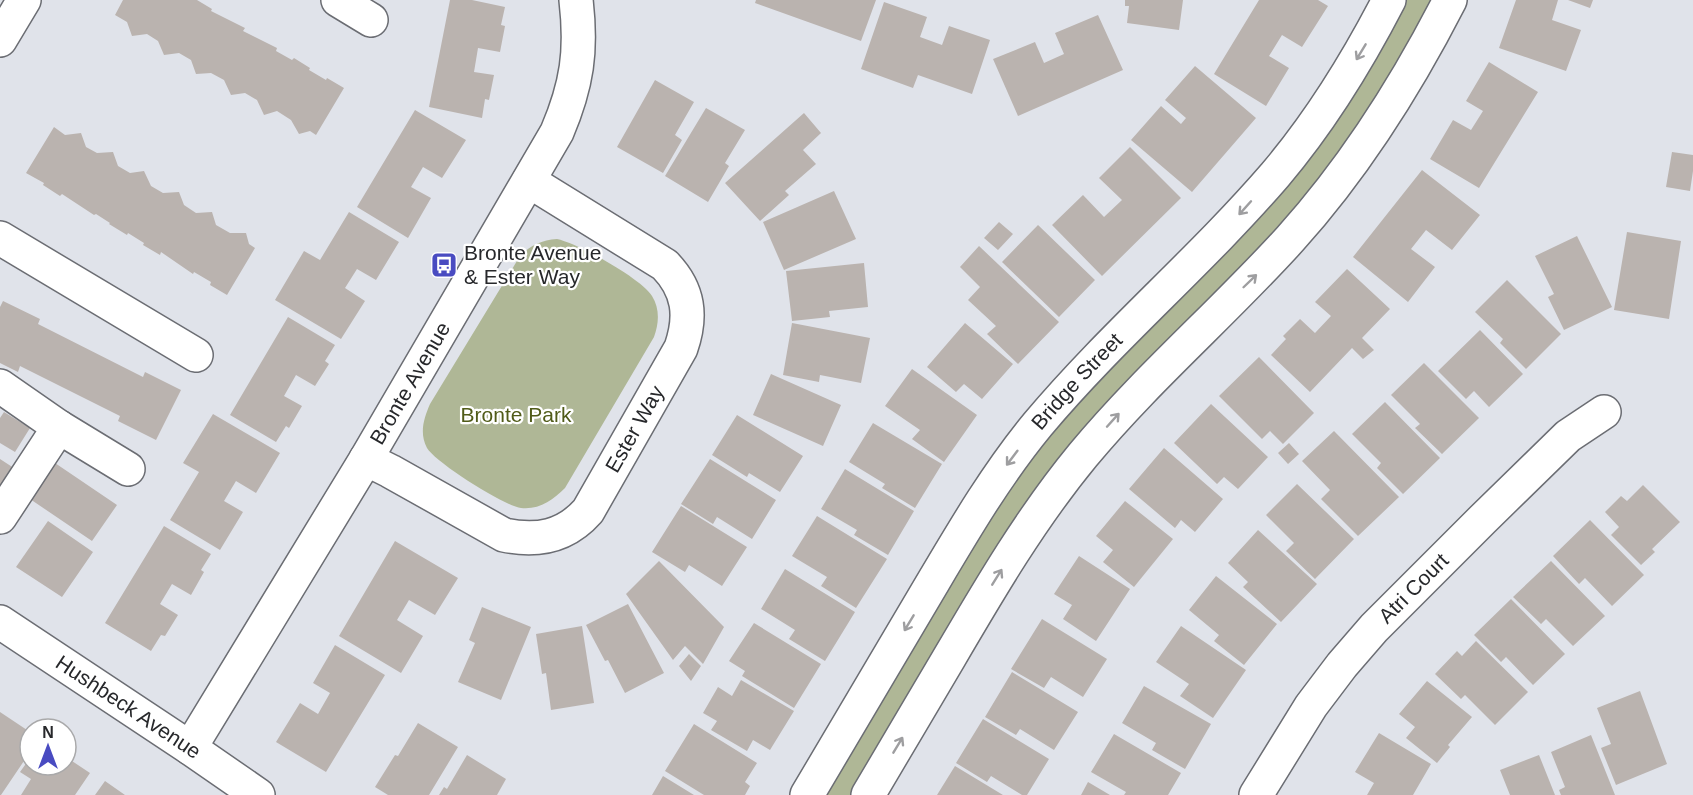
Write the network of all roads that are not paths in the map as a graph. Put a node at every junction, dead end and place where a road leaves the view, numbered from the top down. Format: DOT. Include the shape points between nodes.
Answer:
graph roads {
  1 [pos="24,0"];
  2 [pos="338,0"];
  3 [pos="576,0"];
  4 [pos="1389,0"];
  5 [pos="1450,0"];
  6 [pos="371,20"];
  7 [pos="1,36"];
  8 [pos="529,181"];
  9 [pos="0,238"];
  10 [pos="196,355"];
  11 [pos="0,386"];
  12 [pos="1604,412"];
  13 [pos="59,427"];
  14 [pos="366,459"];
  15 [pos="128,469"];
  16 [pos="0,518"];
  17 [pos="0,622"];
  18 [pos="190,748"];
  19 [pos="258,795"];
  20 [pos="807,795"];
  21 [pos="868,795"];
  22 [pos="1256,795"];
  1 -- 7 [label="street"];
  2 -- 6 [label="street"];
  3 -- 8 [label="street, Bronte Avenue" via="579,51 568,106"];
  4 -- 20 [label="street, Bridge Street, one-way" via="1335,93 1277,173 1079,376 1004,469 975,511"];
  21 -- 5 [label="street, one-way" via="996,579 1048,500 1112,421 1262,270 1328,195 1398,94"];
  8 -- 14 [label="street, Bronte Avenue"];
  8 -- 14 [label="street, Ester Way" via="665,265 676,276 686,301 687,326 681,348 588,511 578,523 549,536 504,535"];
  9 -- 10 [label="street"];
  11 -- 13 [label="street"];
  12 -- 22 [label="street, Atri Court" via="1568,436 1374,628 1311,706"];
  13 -- 15 [label="street"];
  13 -- 16 [label="street"];
  14 -- 18 [label="street, Bronte Avenue"];
  17 -- 18 [label="street, Hushbeck Avenue"];
  18 -- 19 [label="street, Hushbeck Avenue"];
}
